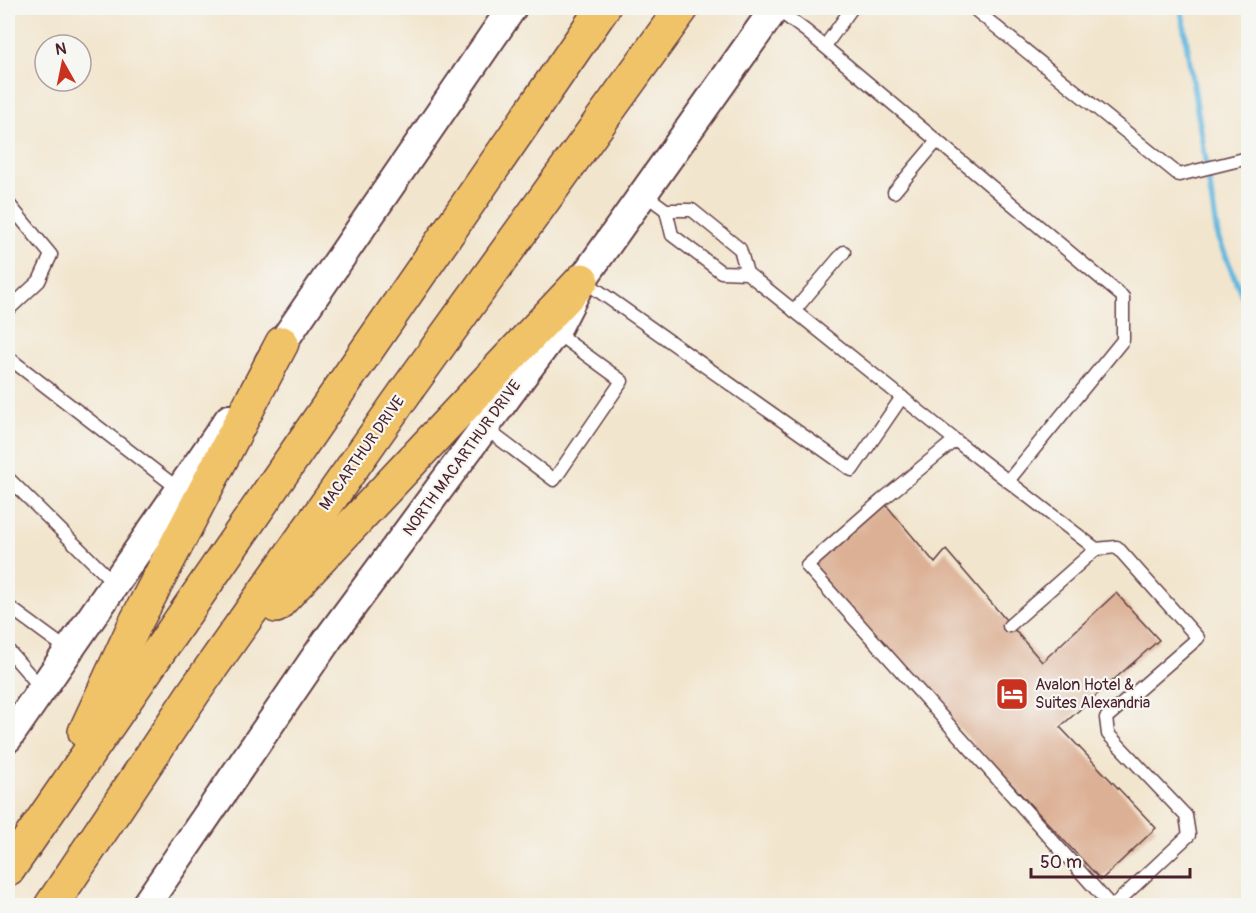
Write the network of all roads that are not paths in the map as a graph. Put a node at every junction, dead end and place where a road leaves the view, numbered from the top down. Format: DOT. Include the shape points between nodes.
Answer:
graph roads {
  1 [pos="512,8"];
  2 [pos="603,8"];
  3 [pos="682,8"];
  4 [pos="775,8"];
  5 [pos="852,8"];
  6 [pos="974,8"];
  7 [pos="825,46"];
  8 [pos="937,141"];
  9 [pos="1248,158"];
  10 [pos="894,192"];
  11 [pos="644,193"];
  12 [pos="8,203"];
  13 [pos="666,210"];
  14 [pos="844,252"];
  15 [pos="747,273"];
  16 [pos="582,280"];
  17 [pos="8,310"];
  18 [pos="794,311"];
  19 [pos="555,332"];
  20 [pos="282,343"];
  21 [pos="8,356"];
  22 [pos="902,397"];
  23 [pos="484,428"];
  24 [pos="955,440"];
  25 [pos="8,478"];
  26 [pos="1008,481"];
  27 [pos="180,490"];
  28 [pos="1096,549"];
  29 [pos="115,584"];
  30 [pos="8,606"];
  31 [pos="1008,626"];
  32 [pos="8,650"];
  33 [pos="68,650"];
  34 [pos="42,689"];
  35 [pos="194,692"];
  36 [pos="11,726"];
  37 [pos="43,819"];
  38 [pos="8,870"];
  39 [pos="51,906"];
  40 [pos="145,906"];
  41 [pos="1112,906"];
  1 -- 20 [label="street"];
  2 -- 37 [label="highway"];
  3 -- 35 [label="highway, MACARTHUR DRIVE"];
  4 -- 7 [label="lane"];
  4 -- 11 [label="street, NORTH MACARTHUR DRIVE"];
  5 -- 7 [label="lane"];
  6 -- 9 [label="lane" via="1179,175"];
  7 -- 8 [label="lane"];
  8 -- 10 [label="lane"];
  8 -- 26 [label="lane" via="1123,297 1123,340"];
  11 -- 13 [label="lane"];
  11 -- 16 [label="street, NORTH MACARTHUR DRIVE"];
  12 -- 17 [label="lane" via="51,255 39,282"];
  13 -- 15 [label="lane" via="692,210 740,249"];
  13 -- 15 [label="lane" via="672,235 721,272"];
  14 -- 18 [label="lane"];
  15 -- 18 [label="lane"];
  16 -- 19 [label="street, NORTH MACARTHUR DRIVE"];
  16 -- 22 [label="lane" via="852,470"];
  16 -- 35 [label="highway"];
  18 -- 22 [label="lane"];
  19 -- 23 [label="street, NORTH MACARTHUR DRIVE"];
  19 -- 23 [label="lane" via="622,381 554,480"];
  20 -- 27 [label="street"];
  20 -- 37 [label="highway" via="136,622"];
  21 -- 27 [label="lane"];
  22 -- 24 [label="lane"];
  23 -- 40 [label="street, NORTH MACARTHUR DRIVE" via="328,639"];
  24 -- 26 [label="lane"];
  24 -- 41 [label="lane" via="807,566"];
  25 -- 29 [label="lane"];
  26 -- 28 [label="lane"];
  27 -- 29 [label="street"];
  28 -- 31 [label="lane"];
  28 -- 41 [label="lane" via="1117,547 1198,638 1106,718 1108,734 1186,816 1189,835"];
  29 -- 33 [label="street"];
  30 -- 33 [label="lane"];
  32 -- 34 [label="lane"];
  33 -- 34 [label="street"];
  34 -- 36 [label="street"];
  35 -- 39 [label="highway, MACARTHUR DRIVE"];
  37 -- 38 [label="highway"];
}
